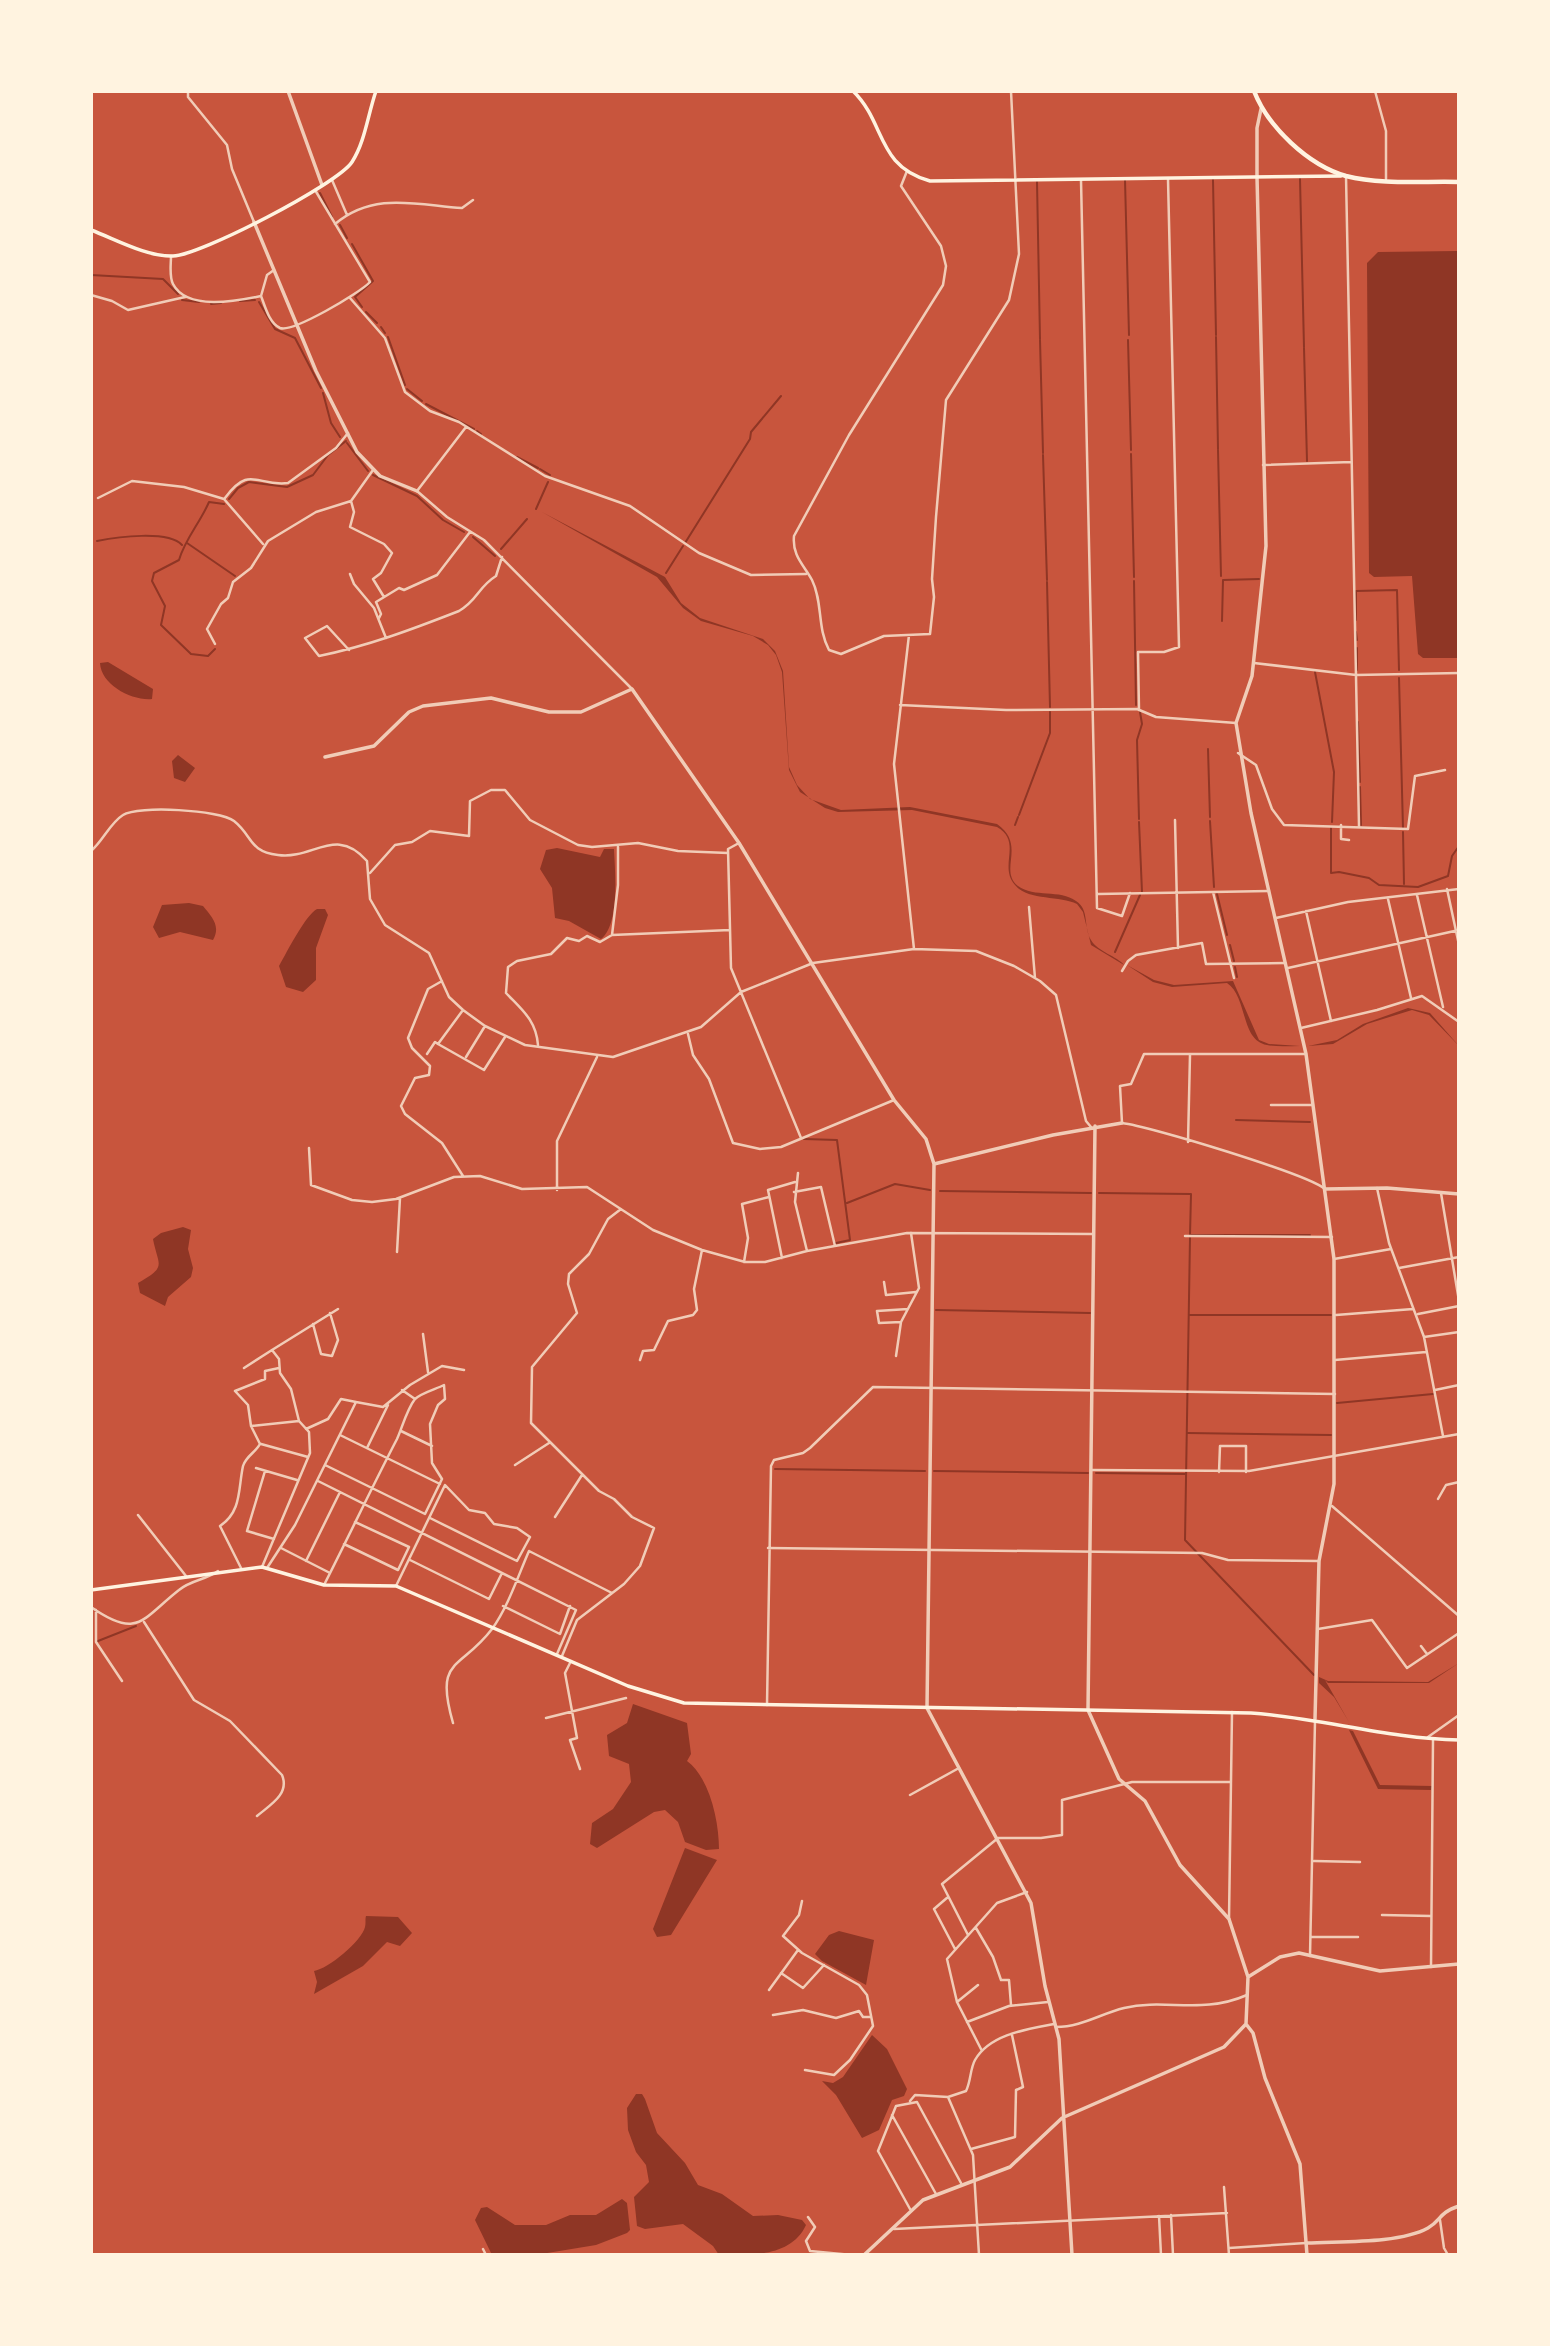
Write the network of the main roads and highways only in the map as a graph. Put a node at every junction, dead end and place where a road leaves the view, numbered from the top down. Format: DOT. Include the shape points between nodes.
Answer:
graph roads {
  1 [pos="376,91"];
  2 [pos="853,91"];
  3 [pos="1254,91"];
  4 [pos="1346,176"];
  5 [pos="1459,182"];
  6 [pos="91,230"];
  7 [pos="91,1590"];
  8 [pos="1459,1740"];
  1 -- 6 [label="main road" via="351,165 315,190 194,253 170,256"];
  2 -- 4 [label="main road" via="864,103 883,146 907,171 942,182"];
  3 -- 4 [label="highway" via="1261,109 1294,144"];
  4 -- 5 [label="highway"];
  7 -- 8 [label="main road" via="264,1567 324,1584 397,1586 669,1700 1232,1712 1315,1719 1425,1740"];
}
